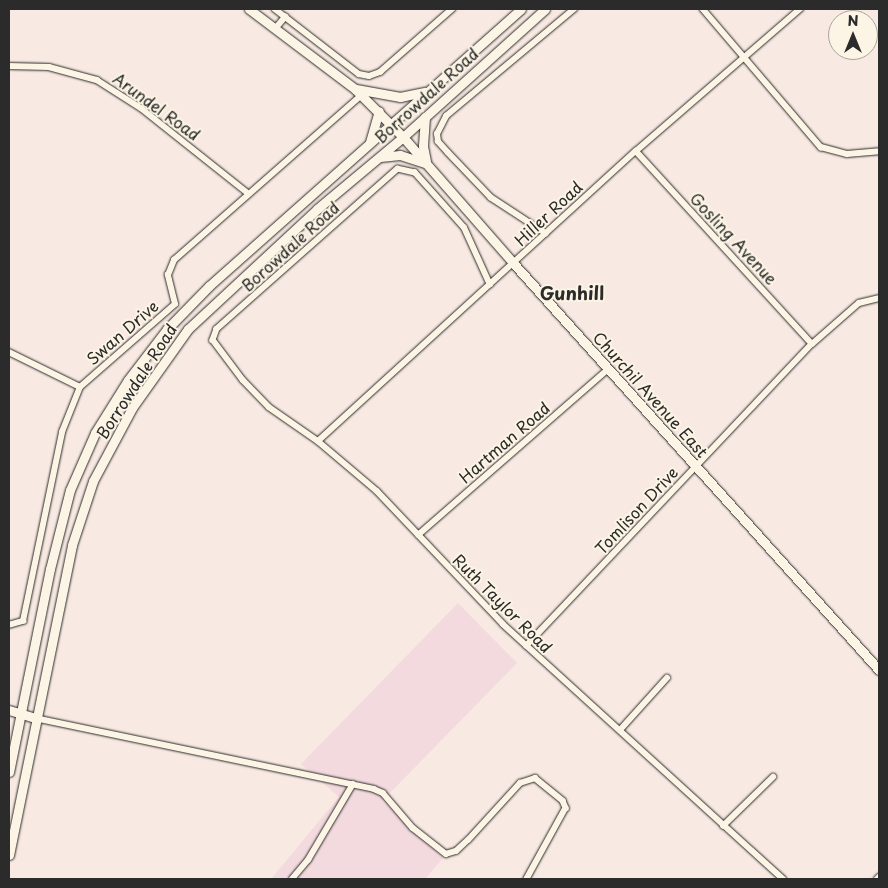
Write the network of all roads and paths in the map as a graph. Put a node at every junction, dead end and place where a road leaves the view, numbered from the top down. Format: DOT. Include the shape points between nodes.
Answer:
graph roads {
  1 [pos="249,9"];
  2 [pos="275,9"];
  3 [pos="452,9"];
  4 [pos="521,9"];
  5 [pos="544,9"];
  6 [pos="574,9"];
  7 [pos="703,9"];
  8 [pos="800,9"];
  9 [pos="285,16"];
  10 [pos="275,29"];
  11 [pos="742,56"];
  12 [pos="9,66"];
  13 [pos="359,92"];
  14 [pos="427,92"];
  15 [pos="379,111"];
  16 [pos="425,117"];
  17 [pos="391,124"];
  18 [pos="404,137"];
  19 [pos="369,144"];
  20 [pos="636,151"];
  21 [pos="879,151"];
  22 [pos="379,157"];
  23 [pos="426,163"];
  24 [pos="248,193"];
  25 [pos="546,234"];
  26 [pos="514,264"];
  27 [pos="490,285"];
  28 [pos="879,298"];
  29 [pos="213,340"];
  30 [pos="812,344"];
  31 [pos="9,352"];
  32 [pos="608,370"];
  33 [pos="80,387"];
  34 [pos="318,441"];
  35 [pos="696,466"];
  36 [pos="418,535"];
  37 [pos="9,625"];
  38 [pos="526,646"];
  39 [pos="879,670"];
  40 [pos="667,678"];
  41 [pos="9,710"];
  42 [pos="18,714"];
  43 [pos="35,718"];
  44 [pos="620,730"];
  45 [pos="9,772"];
  46 [pos="772,777"];
  47 [pos="353,784"];
  48 [pos="724,826"];
  49 [pos="9,855"];
  50 [pos="292,879"];
  51 [pos="527,879"];
  52 [pos="783,879"];
  1 -- 10 [label="main road, Churchil Avenue East"];
  2 -- 9 [label="street"];
  3 -- 9 [label="street" via="380,72 369,76 359,74"];
  4 -- 14 [label="main road, Borrowdale Road"];
  5 -- 16 [label="main road, Borrowdale Road"];
  6 -- 25 [label="street" via="446,116 439,128 438,142 500,206"];
  7 -- 11 [label="street"];
  8 -- 11 [label="street, Hiller Road"];
  9 -- 10 [label="street"];
  10 -- 13 [label="main road, Churchil Avenue East"];
  11 -- 20 [label="street, Hiller Road"];
  11 -- 21 [label="street" via="822,147 847,154"];
  12 -- 24 [label="street, Arundel Road" via="49,67 97,80 141,108"];
  13 -- 14 [label="main road" via="400,97"];
  13 -- 15 [label="main road, Churchil Avenue East"];
  13 -- 24 [label="street, Swan Drive"];
  14 -- 17 [label="main road, Borrowdale Road"];
  15 -- 17 [label="main road, Churchil Avenue East"];
  15 -- 19 [label="main road"];
  16 -- 18 [label="main road, Borrowdale Road"];
  16 -- 23 [label="main road"];
  17 -- 18 [label="main road, Churchil Avenue East"];
  17 -- 19 [label="main road, Borrowdale Road"];
  18 -- 22 [label="main road, Borrowdale Road"];
  18 -- 23 [label="main road, Churchil Avenue East"];
  19 -- 42 [label="main road, Borrowdale Road" via="209,286 143,358 110,408 70,490"];
  20 -- 25 [label="street, Hiller Road"];
  20 -- 30 [label="street, Gosling Avenue"];
  22 -- 23 [label="main road" via="400,155"];
  22 -- 43 [label="main road, Borrowdale Road" via="317,209 188,329 132,408 103,459 85,503 65,573"];
  23 -- 26 [label="main road, Churchil Avenue East"];
  24 -- 33 [label="street, Swan Drive" via="174,260 168,275 175,304"];
  25 -- 26 [label="street, Hiller Road"];
  26 -- 27 [label="street, Hiller Road"];
  26 -- 32 [label="main road, Churchil Avenue East"];
  27 -- 29 [label="street, Borowdale Road" via="470,237 427,185 406,169 390,175 217,329"];
  27 -- 34 [label="street, Hiller Road"];
  28 -- 30 [label="street, Tomlison Drive" via="859,303"];
  29 -- 34 [label="street, Ruth Taylor Road" via="243,380 270,407"];
  30 -- 35 [label="street, Tomlison Drive"];
  31 -- 33 [label="street"];
  32 -- 35 [label="main road, Churchil Avenue East"];
  32 -- 36 [label="street, Hartman Road"];
  33 -- 37 [label="street, Swan Drive" via="62,432 23,621"];
  34 -- 36 [label="street, Ruth Taylor Road" via="377,491"];
  35 -- 38 [label="street, Tomlison Drive"];
  35 -- 39 [label="main road, Churchil Avenue East"];
  36 -- 38 [label="street, Ruth Taylor Road"];
  38 -- 44 [label="street, Ruth Taylor Road"];
  40 -- 44 [label="street"];
  41 -- 42 [label="main road"];
  42 -- 43 [label="main road"];
  42 -- 45 [label="main road, Borrowdale Road"];
  43 -- 47 [label="street"];
  43 -- 49 [label="main road, Borrowdale Road"];
  44 -- 48 [label="street, Ruth Taylor Road"];
  46 -- 48 [label="street"];
  47 -- 50 [label="street" via="313,852"];
  47 -- 51 [label="street" via="383,793 413,828 446,854 456,851 468,840 524,780 535,778 542,781 566,808"];
  48 -- 52 [label="street, Ruth Taylor Road"];
}
